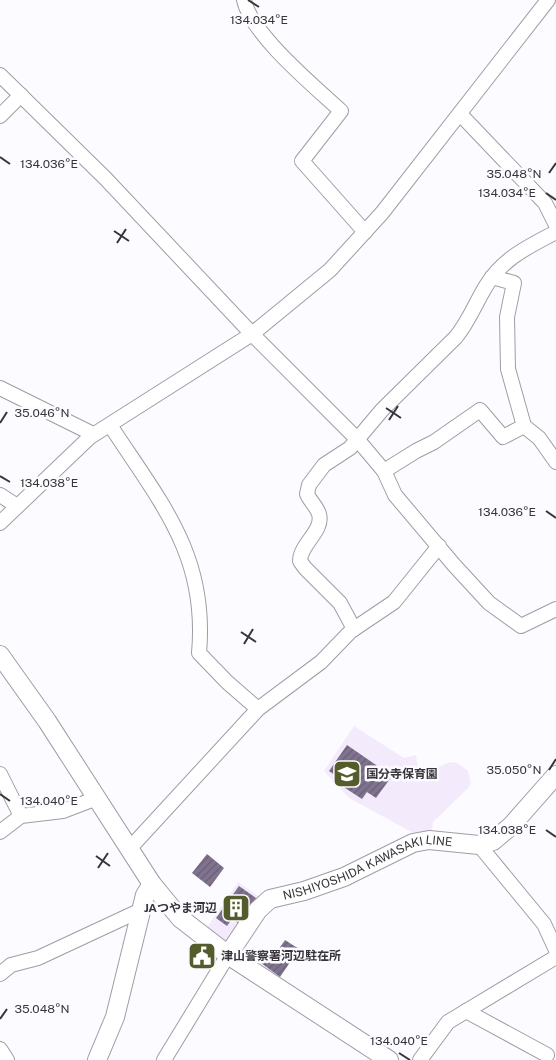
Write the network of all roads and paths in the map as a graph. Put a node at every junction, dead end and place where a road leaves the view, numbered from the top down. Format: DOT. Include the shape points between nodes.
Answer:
graph roads {
  1 [pos="244,0"];
  2 [pos="548,0"];
  3 [pos="0,75"];
  4 [pos="20,95"];
  5 [pos="460,114"];
  6 [pos="0,116"];
  7 [pos="556,225"];
  8 [pos="366,232"];
  9 [pos="556,232"];
  10 [pos="492,277"];
  11 [pos="252,334"];
  12 [pos="0,388"];
  13 [pos="110,425"];
  14 [pos="524,426"];
  15 [pos="94,434"];
  16 [pos="357,439"];
  17 [pos="556,462"];
  18 [pos="384,471"];
  19 [pos="0,495"];
  20 [pos="17,506"];
  21 [pos="0,523"];
  22 [pos="439,546"];
  23 [pos="556,609"];
  24 [pos="354,629"];
  25 [pos="0,655"];
  26 [pos="258,709"];
  27 [pos="0,774"];
  28 [pos="556,775"];
  29 [pos="97,798"];
  30 [pos="21,816"];
  31 [pos="0,832"];
  32 [pos="479,845"];
  33 [pos="130,847"];
  34 [pos="152,884"];
  35 [pos="141,910"];
  36 [pos="556,950"];
  37 [pos="228,954"];
  38 [pos="556,957"];
  39 [pos="0,974"];
  40 [pos="466,1011"];
  41 [pos="0,1049"];
  42 [pos="548,1055"];
  43 [pos="378,1057"];
  44 [pos="7,1060"];
  45 [pos="97,1060"];
  46 [pos="164,1060"];
  47 [pos="420,1060"];
  1 -- 8 [label="street" via="246,12 266,39 341,111 302,161"];
  2 -- 5 [label="street"];
  3 -- 4 [label="street"];
  4 -- 6 [label="street"];
  4 -- 11 [label="street" via="106,178"];
  5 -- 7 [label="street" via="545,203"];
  5 -- 8 [label="street"];
  8 -- 11 [label="street" via="330,270"];
  9 -- 10 [label="street" via="511,257"];
  10 -- 14 [label="street" via="514,283 507,317 508,369"];
  10 -- 16 [label="street" via="465,327"];
  11 -- 13 [label="street"];
  11 -- 16 [label="street"];
  12 -- 15 [label="street"];
  13 -- 15 [label="street"];
  13 -- 26 [label="street" via="169,515 190,558 200,615 199,653"];
  14 -- 17 [label="street" via="539,438"];
  14 -- 18 [label="street" via="503,437 480,410"];
  15 -- 20 [label="street"];
  16 -- 18 [label="street"];
  16 -- 24 [label="street" via="350,448 329,461 309,485 307,494 318,511 320,522 300,558 304,568 340,603"];
  18 -- 22 [label="street" via="395,495"];
  19 -- 20 [label="street"];
  20 -- 21 [label="street"];
  22 -- 23 [label="street" via="489,603 514,623 528,624"];
  22 -- 24 [label="street" via="394,602"];
  24 -- 26 [label="street" via="321,662"];
  25 -- 29 [label="main road"];
  26 -- 33 [label="street"];
  27 -- 30 [label="street"];
  28 -- 32 [label="main road" via="499,838"];
  29 -- 30 [label="street" via="63,810"];
  29 -- 33 [label="main road"];
  30 -- 31 [label="street"];
  32 -- 36 [label="street" via="544,924"];
  32 -- 37 [label="main road, NISHIYOSHIDA KAWASAKI LINE" via="437,840 413,842 344,877 270,899 258,910"];
  33 -- 34 [label="main road"];
  34 -- 35 [label="main road"];
  34 -- 37 [label="main road" via="180,918"];
  35 -- 39 [label="street" via="38,958 11,965"];
  35 -- 45 [label="main road" via="115,1016"];
  37 -- 43 [label="main road"];
  37 -- 46 [label="street"];
  38 -- 40 [label="street"];
  40 -- 42 [label="street"];
  40 -- 47 [label="street" via="443,1026"];
  41 -- 44 [label="street"];
}
